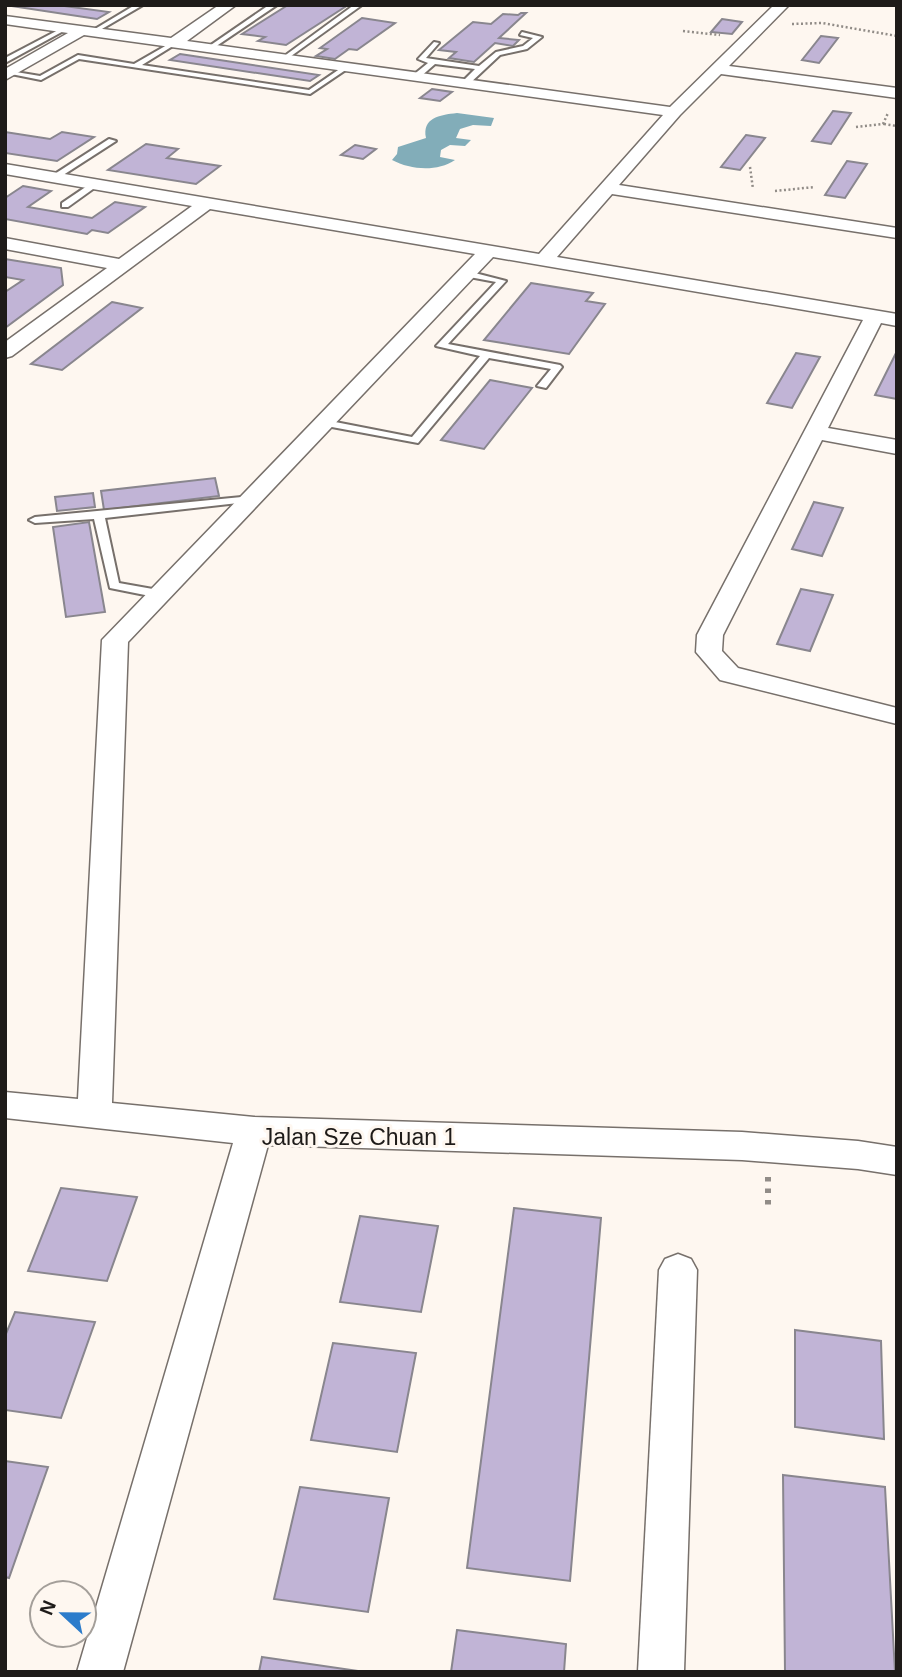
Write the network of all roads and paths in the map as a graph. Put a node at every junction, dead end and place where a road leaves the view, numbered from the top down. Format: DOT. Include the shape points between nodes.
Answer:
graph roads {
  1 [pos="140,5"];
  2 [pos="229,5"];
  3 [pos="274,5"];
  4 [pos="359,5"];
  5 [pos="782,5"];
  6 [pos="5,20"];
  7 [pos="763,24"];
  8 [pos="66,28"];
  9 [pos="88,31"];
  10 [pos="683,31"];
  11 [pos="522,34"];
  12 [pos="897,36"];
  13 [pos="749,38"];
  14 [pos="174,43"];
  15 [pos="436,43"];
  16 [pos="210,48"];
  17 [pos="285,58"];
  18 [pos="433,62"];
  19 [pos="135,66"];
  20 [pos="346,67"];
  21 [pos="481,68"];
  22 [pos="718,69"];
  23 [pos="7,70"];
  24 [pos="416,76"];
  25 [pos="465,83"];
  26 [pos="897,93"];
  27 [pos="674,112"];
  28 [pos="883,124"];
  29 [pos="897,126"];
  30 [pos="856,127"];
  31 [pos="112,141"];
  32 [pos="5,169"];
  33 [pos="54,177"];
  34 [pos="96,184"];
  35 [pos="815,187"];
  36 [pos="608,188"];
  37 [pos="765,192"];
  38 [pos="206,203"];
  39 [pos="65,205"];
  40 [pos="897,233"];
  41 [pos="5,243"];
  42 [pos="488,252"];
  43 [pos="543,261"];
  44 [pos="123,265"];
  45 [pos="467,274"];
  46 [pos="886,318"];
  47 [pos="5,352"];
  48 [pos="487,354"];
  49 [pos="542,386"];
  50 [pos="325,423"];
  51 [pos="815,432"];
  52 [pos="897,447"];
  53 [pos="252,499"];
  54 [pos="99,515"];
  55 [pos="35,520"];
  56 [pos="160,594"];
  57 [pos="897,716"];
  58 [pos="5,1105"];
  59 [pos="95,1114"];
  60 [pos="254,1131"];
  61 [pos="897,1161"];
  62 [pos="678,1270"];
  63 [pos="100,1672"];
  64 [pos="661,1672"];
  1 -- 9 [label="lane"];
  2 -- 14 [label="street"];
  3 -- 16 [label="lane"];
  4 -- 17 [label="lane"];
  5 -- 7 [label="street"];
  6 -- 8 [label="street"];
  7 -- 12 [label="path" via="822,23"];
  7 -- 13 [label="street"];
  8 -- 9 [label="street"];
  8 -- 23 [label="lane"];
  9 -- 14 [label="street"];
  9 -- 23 [label="street"];
  10 -- 13 [label="path"];
  11 -- 21 [label="lane" via="538,37 525,48 498,53"];
  13 -- 22 [label="street"];
  14 -- 16 [label="street"];
  14 -- 19 [label="lane"];
  15 -- 18 [label="lane" via="421,59"];
  16 -- 17 [label="street"];
  17 -- 20 [label="street"];
  18 -- 21 [label="lane"];
  18 -- 24 [label="lane"];
  19 -- 20 [label="lane" via="310,92"];
  19 -- 23 [label="lane" via="78,57 41,78"];
  20 -- 24 [label="street"];
  21 -- 25 [label="lane"];
  22 -- 26 [label="street"];
  22 -- 27 [label="street"];
  24 -- 25 [label="street"];
  25 -- 27 [label="street"];
  26 -- 28 [label="path"];
  27 -- 36 [label="street"];
  28 -- 29 [label="path"];
  28 -- 30 [label="path"];
  31 -- 33 [label="lane"];
  32 -- 33 [label="street"];
  33 -- 34 [label="street"];
  34 -- 38 [label="street"];
  34 -- 39 [label="lane"];
  35 -- 37 [label="path"];
  36 -- 40 [label="street"];
  36 -- 43 [label="street"];
  38 -- 42 [label="street"];
  38 -- 44 [label="street"];
  41 -- 44 [label="street"];
  42 -- 43 [label="street"];
  42 -- 45 [label="street"];
  43 -- 46 [label="street"];
  44 -- 47 [label="street"];
  45 -- 48 [label="lane" via="502,281 440,345"];
  45 -- 50 [label="street"];
  46 -- 51 [label="street"];
  48 -- 49 [label="lane" via="557,367"];
  48 -- 50 [label="lane" via="414,441"];
  50 -- 53 [label="street"];
  51 -- 52 [label="street"];
  51 -- 57 [label="street" via="710,635 709,652 729,674"];
  53 -- 54 [label="lane"];
  53 -- 56 [label="street"];
  54 -- 55 [label="lane"];
  54 -- 56 [label="lane" via="114,586"];
  56 -- 59 [label="street" via="115,640"];
  58 -- 59 [label="street"];
  59 -- 60 [label="street"];
  60 -- 61 [label="street, Jalan Sze Chuan 1" via="742,1146"];
  60 -- 63 [label="street, Jalan Sze Chuan 1"];
  62 -- 64 [label="street"];
}
